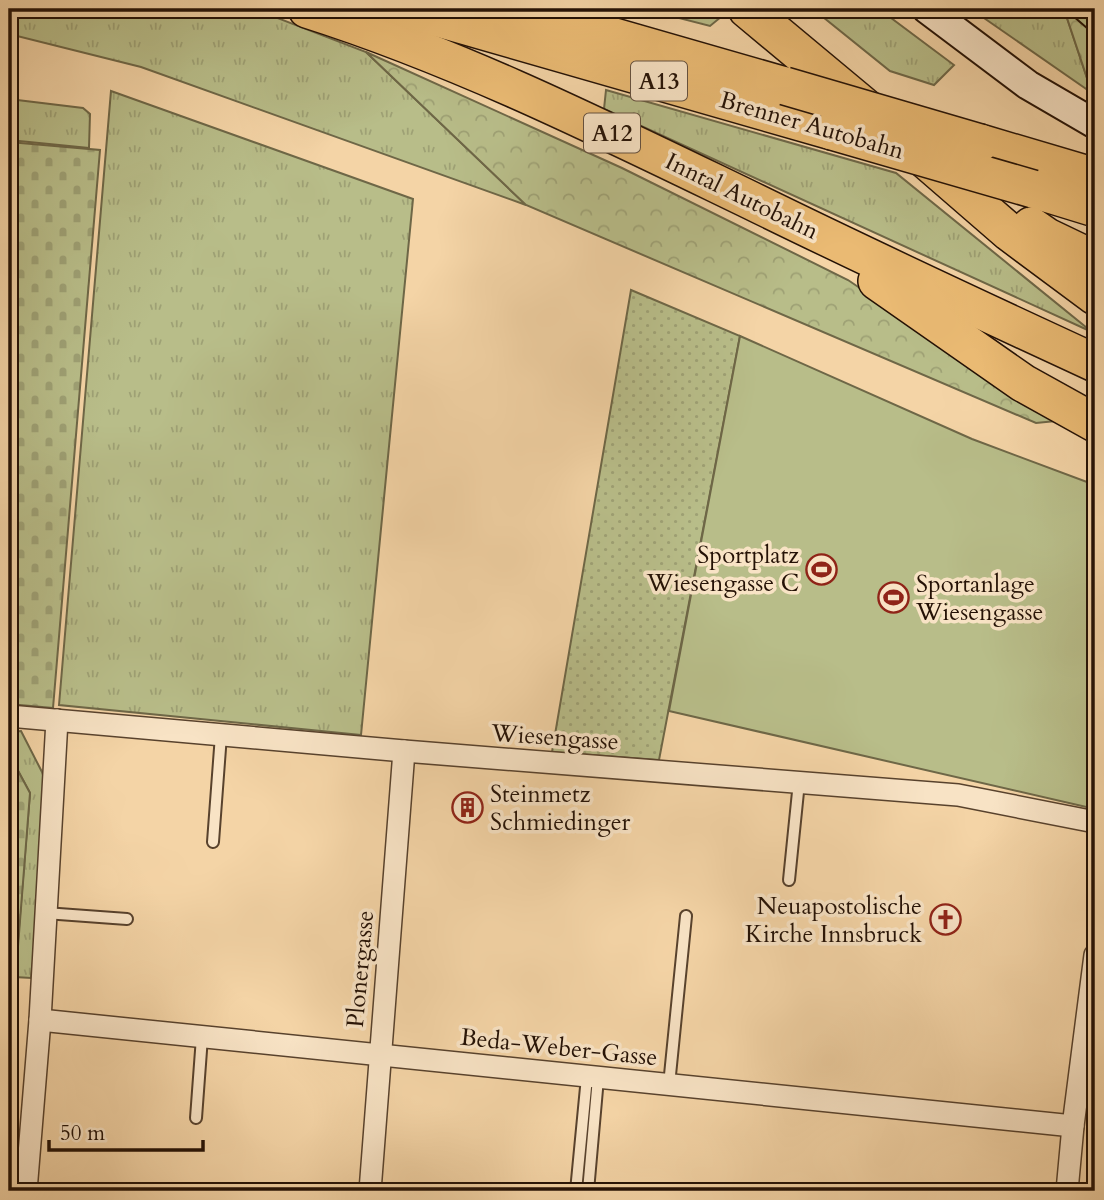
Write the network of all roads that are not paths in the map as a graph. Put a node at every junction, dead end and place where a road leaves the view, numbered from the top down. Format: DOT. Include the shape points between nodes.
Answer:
graph roads {
  1 [pos="307,9"];
  2 [pos="407,9"];
  3 [pos="517,9"];
  4 [pos="747,9"];
  5 [pos="927,9"];
  6 [pos="1095,124"];
  7 [pos="942,174"];
  8 [pos="1095,177"];
  9 [pos="1095,208"];
  10 [pos="816,233"];
  11 [pos="1095,260"];
  12 [pos="1095,296"];
  13 [pos="1095,363"];
  14 [pos="1095,423"];
  15 [pos="9,716"];
  16 [pos="57,720"];
  17 [pos="221,734"];
  18 [pos="404,751"];
  19 [pos="799,782"];
  20 [pos="1095,822"];
  21 [pos="214,842"];
  22 [pos="789,880"];
  23 [pos="45,913"];
  24 [pos="685,916"];
  25 [pos="127,919"];
  26 [pos="1095,955"];
  27 [pos="40,1020"];
  28 [pos="202,1037"];
  29 [pos="379,1054"];
  30 [pos="592,1078"];
  31 [pos="669,1086"];
  32 [pos="196,1118"];
  33 [pos="1073,1126"];
  34 [pos="28,1191"];
  35 [pos="370,1191"];
  36 [pos="576,1191"];
  37 [pos="588,1191"];
  38 [pos="1068,1191"];
  1 -- 10 [label="highway, Inntal Autobahn / A12" via="495,80"];
  2 -- 9 [label="highway, Brenner Autobahn / A13, bridge"];
  3 -- 8 [label="highway, Brenner Autobahn / A13, bridge"];
  4 -- 7 [label="highway"];
  5 -- 6 [label="main road" via="1028,85"];
  7 -- 11 [label="highway"];
  7 -- 12 [label="highway" via="1009,232"];
  10 -- 13 [label="highway, Inntal Autobahn / A12"];
  10 -- 14 [label="highway" via="1037,392"];
  15 -- 16 [label="street, Wiesengasse"];
  16 -- 17 [label="street, Wiesengasse"];
  16 -- 23 [label="street"];
  17 -- 18 [label="street, Wiesengasse"];
  17 -- 21 [label="lane"];
  18 -- 19 [label="street, Wiesengasse"];
  18 -- 29 [label="street, Plonergasse"];
  19 -- 20 [label="street, Wiesengasse" via="958,794"];
  19 -- 22 [label="lane"];
  23 -- 25 [label="lane"];
  23 -- 27 [label="street"];
  24 -- 31 [label="lane"];
  26 -- 33 [label="street"];
  27 -- 28 [label="street, Beda-Weber-Gasse"];
  27 -- 34 [label="street" via="29,1094"];
  28 -- 29 [label="street, Beda-Weber-Gasse"];
  28 -- 32 [label="lane"];
  29 -- 30 [label="street, Beda-Weber-Gasse"];
  29 -- 35 [label="street, Plonergasse"];
  30 -- 31 [label="street, Beda-Weber-Gasse"];
  30 -- 36 [label="lane"];
  30 -- 37 [label="lane"];
  31 -- 33 [label="street, Beda-Weber-Gasse"];
  33 -- 38 [label="street"];
}
